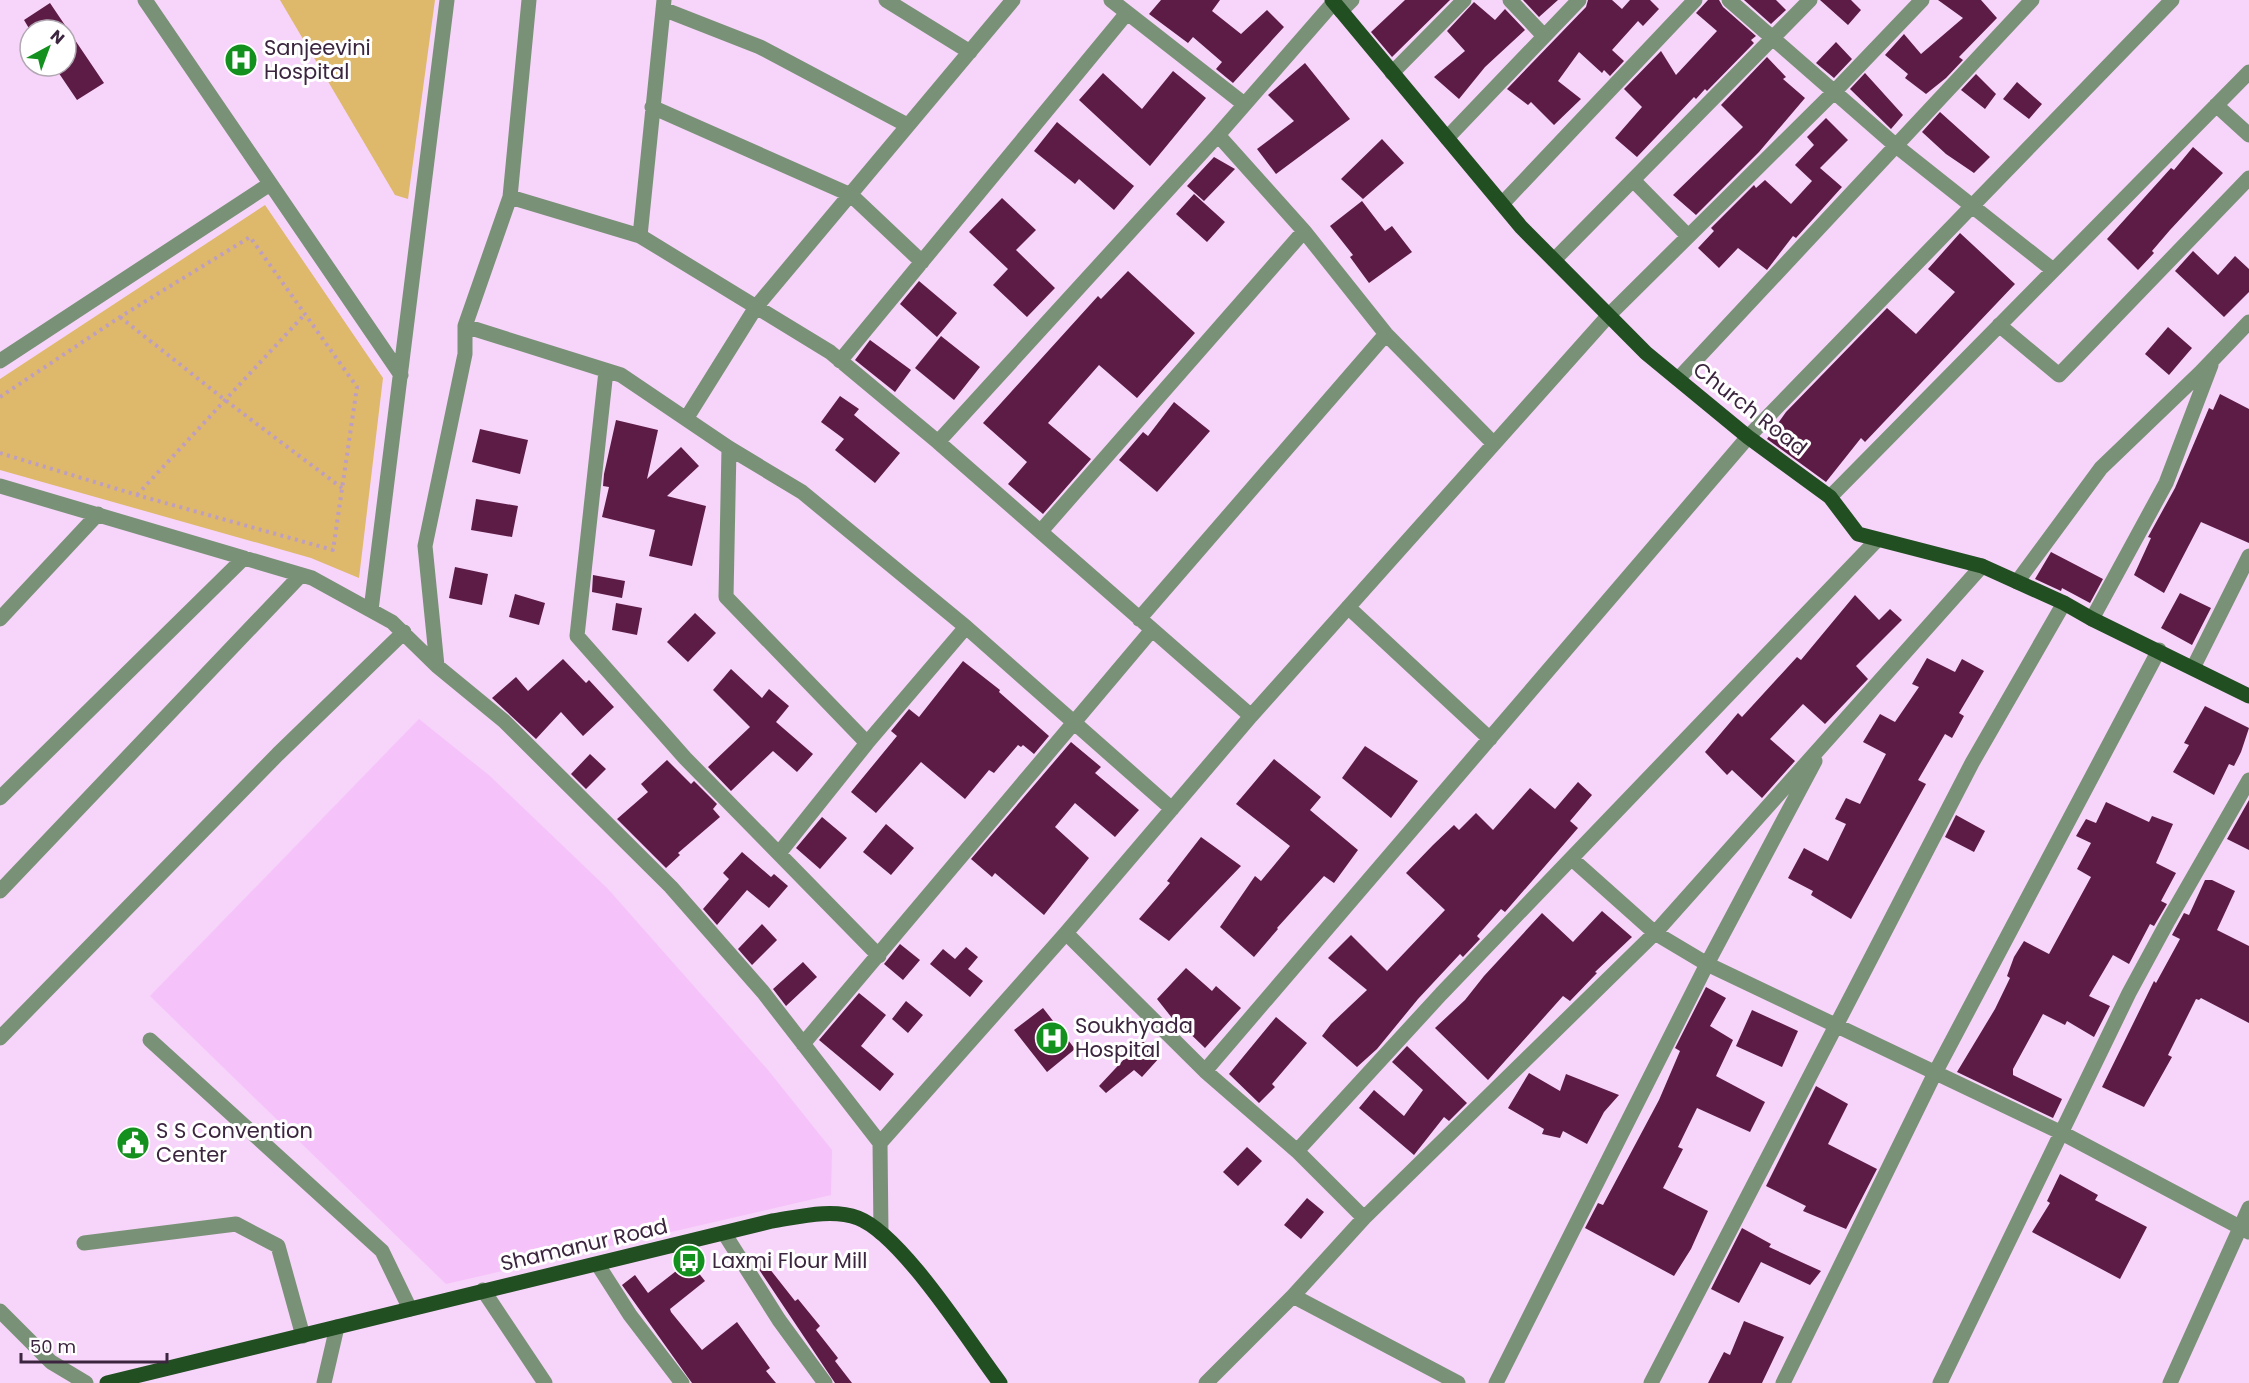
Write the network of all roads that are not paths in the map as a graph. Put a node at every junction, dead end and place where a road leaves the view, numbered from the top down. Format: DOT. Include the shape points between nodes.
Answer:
graph roads {
  1 [pos="145,0"];
  2 [pos="447,0"];
  3 [pos="529,0"];
  4 [pos="886,0"];
  5 [pos="1013,0"];
  6 [pos="1111,0"];
  7 [pos="1464,0"];
  8 [pos="1510,0"];
  9 [pos="1579,0"];
  10 [pos="1695,0"];
  11 [pos="1730,0"];
  12 [pos="1810,0"];
  13 [pos="1922,0"];
  14 [pos="2032,0"];
  15 [pos="2172,0"];
  16 [pos="1339,3"];
  17 [pos="664,5"];
  18 [pos="1127,13"];
  19 [pos="1544,36"];
  20 [pos="1774,39"];
  21 [pos="970,52"];
  22 [pos="2249,72"];
  23 [pos="1392,73"];
  24 [pos="1834,92"];
  25 [pos="1244,104"];
  26 [pos="2216,105"];
  27 [pos="652,106"];
  28 [pos="907,124"];
  29 [pos="1218,135"];
  30 [pos="2249,135"];
  31 [pos="1447,138"];
  32 [pos="1894,145"];
  33 [pos="2249,178"];
  34 [pos="1633,180"];
  35 [pos="270,184"];
  36 [pos="851,195"];
  37 [pos="510,197"];
  38 [pos="1502,204"];
  39 [pos="1973,207"];
  40 [pos="1304,231"];
  41 [pos="640,236"];
  42 [pos="1688,236"];
  43 [pos="1554,260"];
  44 [pos="922,262"];
  45 [pos="2053,270"];
  46 [pos="756,307"];
  47 [pos="1608,315"];
  48 [pos="2249,322"];
  49 [pos="1999,325"];
  50 [pos="465,326"];
  51 [pos="1386,334"];
  52 [pos="2213,360"];
  53 [pos="0,361"];
  54 [pos="840,361"];
  55 [pos="606,371"];
  56 [pos="400,375"];
  57 [pos="1678,379"];
  58 [pos="686,419"];
  59 [pos="1748,437"];
  60 [pos="938,442"];
  61 [pos="1494,444"];
  62 [pos="729,448"];
  63 [pos="0,486"];
  64 [pos="1830,497"];
  65 [pos="98,514"];
  66 [pos="1041,531"];
  67 [pos="1876,540"];
  68 [pos="2249,556"];
  69 [pos="244,558"];
  70 [pos="1982,566"];
  71 [pos="301,575"];
  72 [pos="2017,582"];
  73 [pos="2064,603"];
  74 [pos="1348,607"];
  75 [pos="371,610"];
  76 [pos="0,619"];
  77 [pos="1139,619"];
  78 [pos="2092,620"];
  79 [pos="966,627"];
  80 [pos="1151,631"];
  81 [pos="404,632"];
  82 [pos="2159,650"];
  83 [pos="437,666"];
  84 [pos="2193,668"];
  85 [pos="2249,696"];
  86 [pos="1251,716"];
  87 [pos="1073,724"];
  88 [pos="1490,739"];
  89 [pos="1826,740"];
  90 [pos="867,743"];
  91 [pos="2249,780"];
  92 [pos="0,798"];
  93 [pos="1172,809"];
  94 [pos="780,852"];
  95 [pos="1572,859"];
  96 [pos="0,891"];
  97 [pos="1066,933"];
  98 [pos="1655,933"];
  99 [pos="879,956"];
  100 [pos="1707,964"];
  101 [pos="1835,1025"];
  102 [pos="0,1038"];
  103 [pos="150,1040"];
  104 [pos="803,1044"];
  105 [pos="1205,1071"];
  106 [pos="1935,1073"];
  107 [pos="2061,1133"];
  108 [pos="880,1143"];
  109 [pos="1297,1151"];
  110 [pos="2249,1208"];
  111 [pos="1364,1218"];
  112 [pos="2244,1230"];
  113 [pos="724,1233"];
  114 [pos="881,1233"];
  115 [pos="84,1244"];
  116 [pos="598,1265"];
  117 [pos="483,1290"];
  118 [pos="1293,1296"];
  119 [pos="410,1309"];
  120 [pos="0,1311"];
  121 [pos="337,1328"];
  122 [pos="303,1336"];
  123 [pos="86,1383"];
  124 [pos="107,1383"];
  125 [pos="324,1383"];
  126 [pos="545,1383"];
  127 [pos="682,1383"];
  128 [pos="825,1383"];
  129 [pos="1000,1383"];
  130 [pos="1206,1383"];
  131 [pos="1458,1383"];
  132 [pos="1496,1383"];
  133 [pos="1651,1383"];
  134 [pos="1783,1383"];
  135 [pos="1940,1383"];
  136 [pos="2170,1383"];
  1 -- 35 [label="street"];
  2 -- 56 [label="street"];
  3 -- 37 [label="street"];
  4 -- 21 [label="street"];
  5 -- 21 [label="street"];
  6 -- 18 [label="street"];
  7 -- 23 [label="street"];
  8 -- 19 [label="street"];
  9 -- 19 [label="street"];
  10 -- 38 [label="street"];
  11 -- 20 [label="street"];
  12 -- 20 [label="street"];
  13 -- 24 [label="street"];
  14 -- 32 [label="street"];
  15 -- 39 [label="street"];
  16 -- 23 [label="main road, Church Road"];
  16 -- 25 [label="street"];
  17 -- 27 [label="street"];
  17 -- 28 [label="street" via="760,48"];
  18 -- 25 [label="street"];
  18 -- 44 [label="street"];
  19 -- 31 [label="street"];
  20 -- 24 [label="street"];
  20 -- 34 [label="street"];
  21 -- 28 [label="street"];
  22 -- 26 [label="street"];
  23 -- 31 [label="main road, Church Road"];
  24 -- 32 [label="street"];
  24 -- 42 [label="street"];
  25 -- 29 [label="street"];
  26 -- 30 [label="street"];
  26 -- 45 [label="street"];
  27 -- 36 [label="street"];
  27 -- 41 [label="street"];
  28 -- 36 [label="street"];
  29 -- 40 [label="street"];
  29 -- 60 [label="street"];
  31 -- 38 [label="main road, Church Road"];
  32 -- 39 [label="street"];
  32 -- 57 [label="street"];
  33 -- 49 [label="street" via="2059,375"];
  34 -- 42 [label="street"];
  34 -- 43 [label="street"];
  35 -- 53 [label="street"];
  35 -- 56 [label="street"];
  36 -- 44 [label="street"];
  36 -- 46 [label="street"];
  37 -- 41 [label="street"];
  37 -- 50 [label="street"];
  38 -- 43 [label="main road, Church Road"];
  39 -- 45 [label="street"];
  39 -- 59 [label="street"];
  40 -- 51 [label="street"];
  40 -- 66 [label="street"];
  41 -- 46 [label="street"];
  42 -- 47 [label="street"];
  43 -- 47 [label="main road, Church Road"];
  44 -- 54 [label="street"];
  45 -- 49 [label="street"];
  46 -- 54 [label="street"];
  46 -- 58 [label="street"];
  47 -- 57 [label="main road, Church Road"];
  47 -- 61 [label="street"];
  48 -- 52 [label="street"];
  49 -- 64 [label="street"];
  50 -- 55 [label="street"];
  50 -- 83 [label="street" via="465,354 425,546"];
  51 -- 61 [label="street"];
  51 -- 77 [label="street"];
  52 -- 72 [label="street" via="2101,468"];
  52 -- 78 [label="street" via="2166,483"];
  54 -- 60 [label="street"];
  55 -- 58 [label="street" via="621,375"];
  55 -- 94 [label="street" via="577,636 685,758"];
  56 -- 75 [label="street"];
  57 -- 59 [label="main road, Church Road"];
  58 -- 62 [label="street"];
  59 -- 64 [label="main road, Church Road"];
  59 -- 88 [label="street"];
  60 -- 66 [label="street"];
  61 -- 74 [label="street"];
  62 -- 79 [label="street" via="802,492"];
  62 -- 90 [label="street" via="726,597"];
  63 -- 65 [label="street"];
  64 -- 67 [label="main road, Church Road" via="1858,534"];
  65 -- 69 [label="street"];
  65 -- 76 [label="street"];
  66 -- 77 [label="street"];
  67 -- 70 [label="main road, Church Road"];
  67 -- 95 [label="street"];
  68 -- 84 [label="street"];
  69 -- 71 [label="street"];
  69 -- 92 [label="street"];
  70 -- 72 [label="main road, Church Road"];
  70 -- 89 [label="street"];
  71 -- 75 [label="street"];
  71 -- 96 [label="street"];
  72 -- 73 [label="main road, Church Road"];
  73 -- 78 [label="main road, Church Road"];
  73 -- 101 [label="street" via="1972,763"];
  74 -- 86 [label="street"];
  74 -- 88 [label="street"];
  75 -- 81 [label="street"];
  77 -- 80 [label="street"];
  78 -- 82 [label="main road, Church Road"];
  79 -- 87 [label="street"];
  79 -- 90 [label="street"];
  80 -- 86 [label="street"];
  80 -- 87 [label="street"];
  81 -- 83 [label="street"];
  81 -- 102 [label="street" via="278,754"];
  82 -- 84 [label="main road, Church Road"];
  82 -- 106 [label="street"];
  83 -- 104 [label="street" via="504,721 671,886"];
  84 -- 85 [label="main road, Church Road"];
  86 -- 93 [label="street"];
  87 -- 93 [label="street"];
  87 -- 99 [label="street"];
  88 -- 105 [label="street"];
  89 -- 98 [label="street"];
  89 -- 100 [label="street"];
  90 -- 94 [label="street"];
  91 -- 107 [label="street" via="2168,921"];
  93 -- 97 [label="street"];
  94 -- 99 [label="street"];
  95 -- 98 [label="street"];
  95 -- 109 [label="street"];
  97 -- 105 [label="street"];
  97 -- 108 [label="street"];
  98 -- 100 [label="street"];
  98 -- 111 [label="street"];
  99 -- 104 [label="street"];
  100 -- 101 [label="street"];
  100 -- 132 [label="street"];
  101 -- 106 [label="street"];
  101 -- 133 [label="street"];
  103 -- 119 [label="street" via="382,1251"];
  104 -- 108 [label="street"];
  105 -- 109 [label="street"];
  106 -- 107 [label="street"];
  106 -- 134 [label="street"];
  107 -- 112 [label="street"];
  107 -- 135 [label="street"];
  108 -- 114 [label="street"];
  109 -- 111 [label="street"];
  110 -- 112 [label="street"];
  111 -- 118 [label="street"];
  112 -- 136 [label="street"];
  113 -- 114 [label="main road, Shamanur Road" via="820,1214 858,1218"];
  113 -- 116 [label="main road, Shamanur Road"];
  113 -- 128 [label="street"];
  114 -- 129 [label="main road, Shamanur Road" via="893,1241"];
  115 -- 122 [label="street" via="236,1224 278,1246"];
  116 -- 117 [label="main road, Shamanur Road"];
  116 -- 127 [label="street"];
  117 -- 119 [label="main road, Shamanur Road"];
  117 -- 126 [label="street"];
  118 -- 130 [label="street"];
  118 -- 131 [label="street"];
  119 -- 121 [label="main road, Shamanur Road"];
  120 -- 123 [label="street" via="51,1362"];
  121 -- 122 [label="main road, Shamanur Road"];
  121 -- 125 [label="street"];
  122 -- 124 [label="main road, Shamanur Road"];
}
